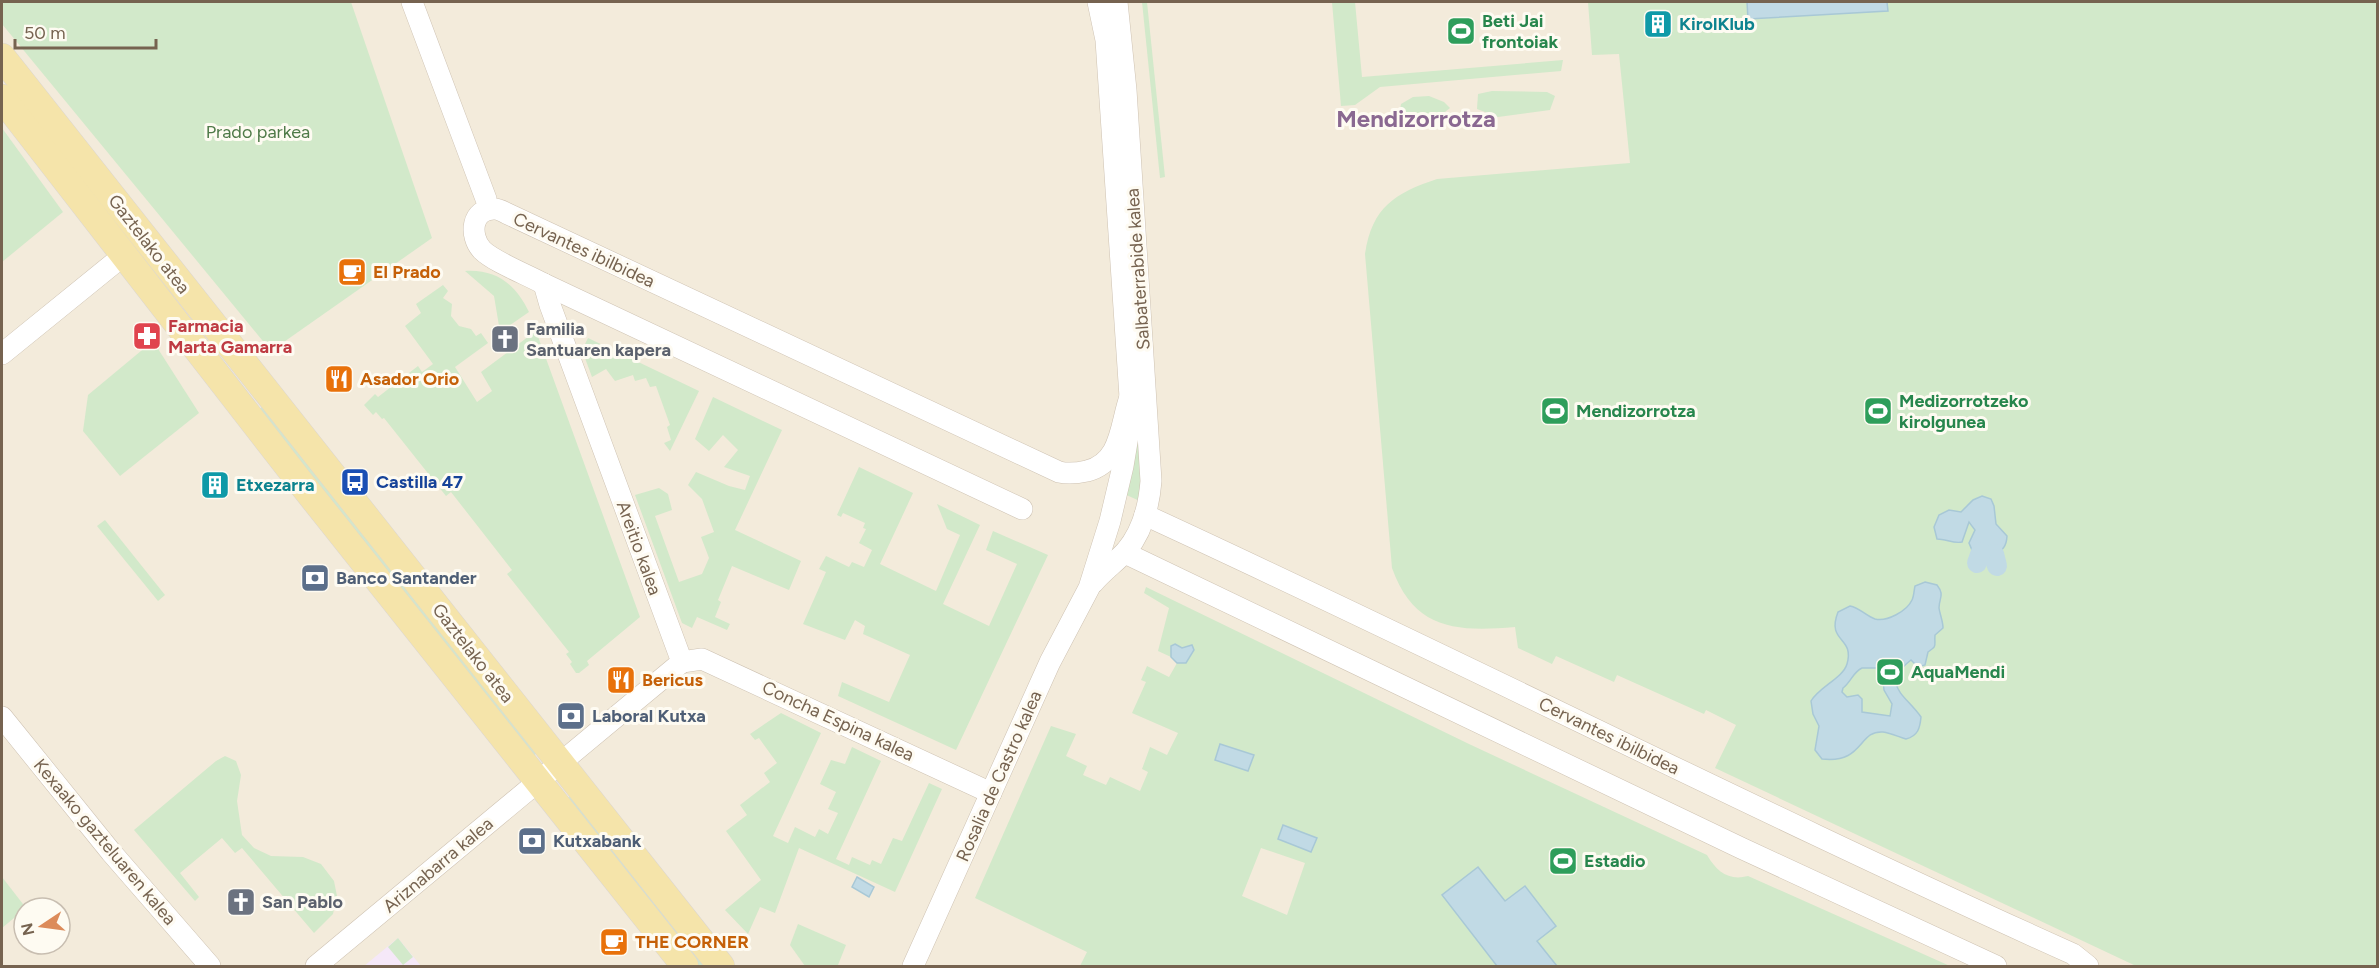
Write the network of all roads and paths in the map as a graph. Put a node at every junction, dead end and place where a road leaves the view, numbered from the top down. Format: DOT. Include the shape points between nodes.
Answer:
graph roads {
  1 [pos="412,2"];
  2 [pos="1098,2"];
  3 [pos="1117,2"];
  4 [pos="3,60"];
  5 [pos="2,98"];
  6 [pos="486,198"];
  7 [pos="124,255"];
  8 [pos="544,284"];
  9 [pos="2,354"];
  10 [pos="1130,397"];
  11 [pos="1022,509"];
  12 [pos="1110,521"];
  13 [pos="1142,525"];
  14 [pos="1125,553"];
  15 [pos="1089,588"];
  16 [pos="682,662"];
  17 [pos="2,717"];
  18 [pos="560,764"];
  19 [pos="538,782"];
  20 [pos="991,793"];
  21 [pos="2080,960"];
  22 [pos="210,966"];
  23 [pos="316,966"];
  24 [pos="685,966"];
  25 [pos="721,966"];
  26 [pos="913,966"];
  27 [pos="1995,966"];
  1 -- 6 [label="street"];
  2 -- 10 [label="street, Salbaterrabide kalea" via="1106,40"];
  3 -- 13 [label="street, Salbaterrabide kalea" via="1152,468"];
  4 -- 18 [label="main road, Gaztelako atea"];
  5 -- 7 [label="main road, Gaztelako atea"];
  7 -- 9 [label="street"];
  7 -- 19 [label="main road, Gaztelako atea"];
  8 -- 10 [label="street, Cervantes ibilbidea" via="484,252 473,236 477,216 495,209 1064,473 1093,469 1109,460"];
  8 -- 11 [label="street, Cervantes ibilbidea"];
  8 -- 16 [label="street, Areitio kalea"];
  10 -- 12 [label="street, Salbaterrabide kalea" via="1127,446"];
  12 -- 15 [label="street, Rosalia de Castro kalea"];
  13 -- 14 [label="street, Rosalia de Castro kalea"];
  13 -- 21 [label="street, Cervantes ibilbidea" via="1365,617"];
  14 -- 15 [label="street, Rosalia de Castro kalea"];
  14 -- 27 [label="street"];
  15 -- 20 [label="street, Rosalia de Castro kalea" via="1050,662"];
  16 -- 18 [label="street"];
  16 -- 20 [label="street, Concha Espina kalea" via="702,659"];
  17 -- 22 [label="street, Kexaako gazteluaren kalea"];
  18 -- 19 [label="street, Ariznabarra kalea"];
  18 -- 25 [label="main road, Gaztelako atea"];
  19 -- 23 [label="street, Ariznabarra kalea"];
  19 -- 24 [label="main road, Gaztelako atea"];
  20 -- 26 [label="street, Rosalia de Castro kalea"];
}
